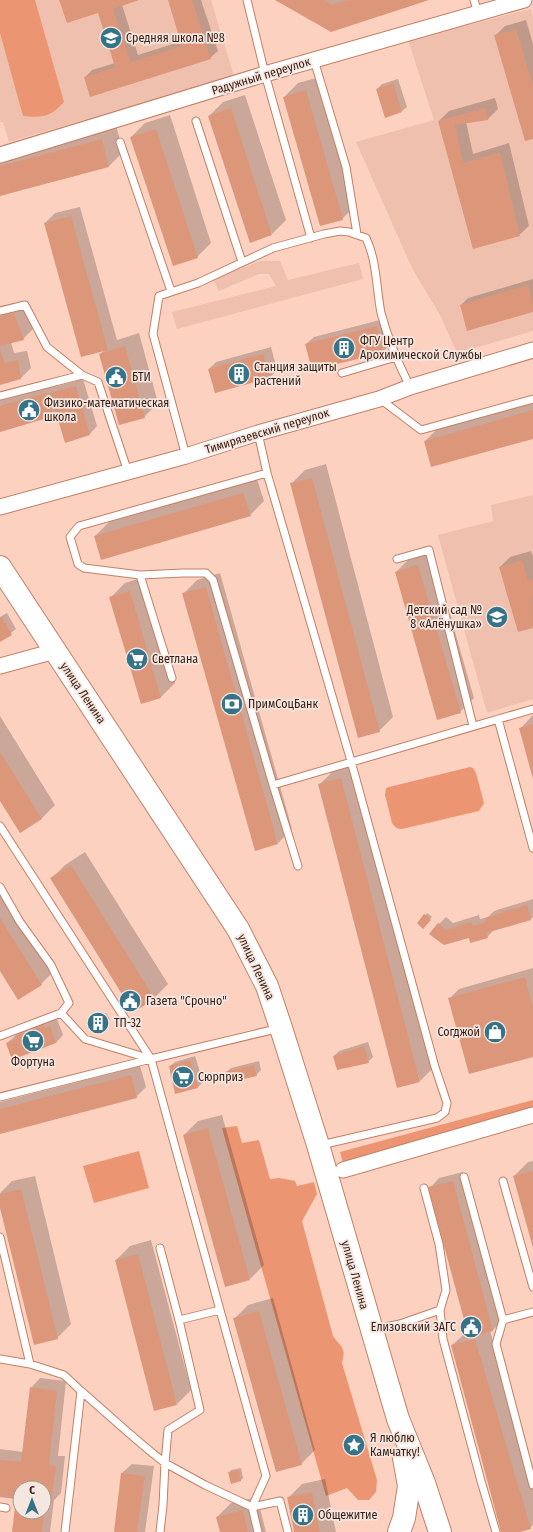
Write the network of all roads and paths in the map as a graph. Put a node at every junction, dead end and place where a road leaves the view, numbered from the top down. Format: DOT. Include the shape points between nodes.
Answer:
graph roads {
  1 [pos="247,0"];
  2 [pos="524,0"];
  3 [pos="476,7"];
  4 [pos="314,60"];
  5 [pos="265,74"];
  6 [pos="196,121"];
  7 [pos="120,142"];
  8 [pos="0,155"];
  9 [pos="358,234"];
  10 [pos="311,238"];
  11 [pos="242,262"];
  12 [pos="171,291"];
  13 [pos="0,311"];
  14 [pos="533,350"];
  15 [pos="396,357"];
  16 [pos="342,373"];
  17 [pos="82,375"];
  18 [pos="410,387"];
  19 [pos="0,396"];
  20 [pos="379,399"];
  21 [pos="533,399"];
  22 [pos="258,433"];
  23 [pos="186,456"];
  24 [pos="128,472"];
  25 [pos="267,473"];
  26 [pos="0,507"];
  27 [pos="397,559"];
  28 [pos="0,567"];
  29 [pos="140,575"];
  30 [pos="55,651"];
  31 [pos="0,666"];
  32 [pos="172,678"];
  33 [pos="533,709"];
  34 [pos="498,719"];
  35 [pos="473,726"];
  36 [pos="351,761"];
  37 [pos="273,785"];
  38 [pos="0,826"];
  39 [pos="533,848"];
  40 [pos="298,866"];
  41 [pos="0,887"];
  42 [pos="61,1014"];
  43 [pos="281,1028"];
  44 [pos="0,1036"];
  45 [pos="151,1059"];
  46 [pos="0,1097"];
  47 [pos="533,1115"];
  48 [pos="318,1146"];
  49 [pos="343,1170"];
  50 [pos="464,1177"];
  51 [pos="503,1181"];
  52 [pos="424,1188"];
  53 [pos="0,1237"];
  54 [pos="160,1248"];
  55 [pos="533,1287"];
  56 [pos="220,1310"];
  57 [pos="440,1310"];
  58 [pos="533,1312"];
  59 [pos="179,1320"];
  60 [pos="503,1320"];
  61 [pos="371,1330"];
  62 [pos="0,1359"];
  63 [pos="30,1364"];
  64 [pos="81,1391"];
  65 [pos="398,1419"];
  66 [pos="165,1463"];
  67 [pos="533,1485"];
  68 [pos="252,1507"];
  69 [pos="65,1532"];
  70 [pos="160,1532"];
  71 [pos="258,1532"];
  72 [pos="288,1532"];
  73 [pos="399,1532"];
  74 [pos="440,1532"];
  75 [pos="496,1532"];
  1 -- 5 [label="lane"];
  2 -- 3 [label="street, Радужный переулок"];
  3 -- 4 [label="street, Радужный переулок"];
  4 -- 5 [label="street, Радужный переулок"];
  4 -- 9 [label="lane" via="346,167"];
  5 -- 8 [label="street, Радужный переулок"];
  5 -- 10 [label="lane"];
  6 -- 11 [label="lane"];
  7 -- 12 [label="lane"];
  9 -- 10 [label="lane" via="340,231"];
  9 -- 15 [label="lane" via="366,238 370,246 381,312"];
  10 -- 11 [label="lane" via="273,248"];
  11 -- 12 [label="lane" via="198,283"];
  12 -- 23 [label="lane" via="159,296 153,334"];
  13 -- 17 [label="lane" via="25,305 47,347"];
  14 -- 18 [label="street, Тимирязевский переулок"];
  15 -- 16 [label="lane"];
  15 -- 18 [label="lane"];
  17 -- 19 [label="lane"];
  17 -- 24 [label="lane" via="98,382"];
  18 -- 20 [label="street, Тимирязевский переулок"];
  20 -- 21 [label="lane" via="420,430"];
  20 -- 22 [label="street, Тимирязевский переулок"];
  22 -- 23 [label="street, Тимирязевский переулок"];
  22 -- 25 [label="lane"];
  23 -- 24 [label="street, Тимирязевский переулок"];
  24 -- 26 [label="street, Тимирязевский переулок"];
  25 -- 29 [label="lane" via="79,526 70,537 78,564 84,568"];
  25 -- 36 [label="lane"];
  27 -- 35 [label="lane" via="429,550"];
  28 -- 30 [label="main road, улица Ленина"];
  29 -- 32 [label="lane"];
  29 -- 37 [label="lane" via="206,573 213,580"];
  30 -- 31 [label="street"];
  30 -- 43 [label="main road, улица Ленина" via="238,929 267,986"];
  33 -- 34 [label="lane"];
  34 -- 35 [label="lane"];
  34 -- 39 [label="lane"];
  35 -- 36 [label="lane"];
  36 -- 37 [label="lane"];
  36 -- 48 [label="lane" via="447,1103 445,1112 438,1118"];
  37 -- 40 [label="lane"];
  38 -- 45 [label="lane"];
  41 -- 42 [label="lane" via="20,922 51,965 68,1003"];
  42 -- 44 [label="lane"];
  42 -- 45 [label="lane" via="85,1039"];
  43 -- 45 [label="lane"];
  43 -- 48 [label="main road, улица Ленина"];
  45 -- 46 [label="lane"];
  45 -- 56 [label="lane"];
  47 -- 49 [label="street"];
  48 -- 61 [label="main road, улица Ленина"];
  50 -- 60 [label="lane"];
  51 -- 55 [label="lane"];
  52 -- 57 [label="lane" via="439,1244 446,1290"];
  53 -- 63 [label="lane"];
  54 -- 59 [label="lane"];
  56 -- 59 [label="lane"];
  56 -- 68 [label="lane" via="266,1476"];
  57 -- 61 [label="lane" via="400,1324"];
  57 -- 75 [label="lane" via="443,1339"];
  58 -- 60 [label="lane"];
  59 -- 66 [label="lane" via="200,1410 168,1430"];
  60 -- 67 [label="lane" via="496,1344"];
  61 -- 65 [label="main road, улица Ленина"];
  62 -- 63 [label="lane"];
  63 -- 64 [label="lane" via="64,1375"];
  64 -- 66 [label="lane"];
  64 -- 69 [label="lane"];
  65 -- 73 [label="main road, улица Ленина" via="409,1486"];
  65 -- 74 [label="main road, улица Ленина" via="424,1483"];
  66 -- 68 [label="lane"];
  66 -- 70 [label="lane"];
  68 -- 71 [label="lane"];
  68 -- 72 [label="lane" via="280,1500"];
}
